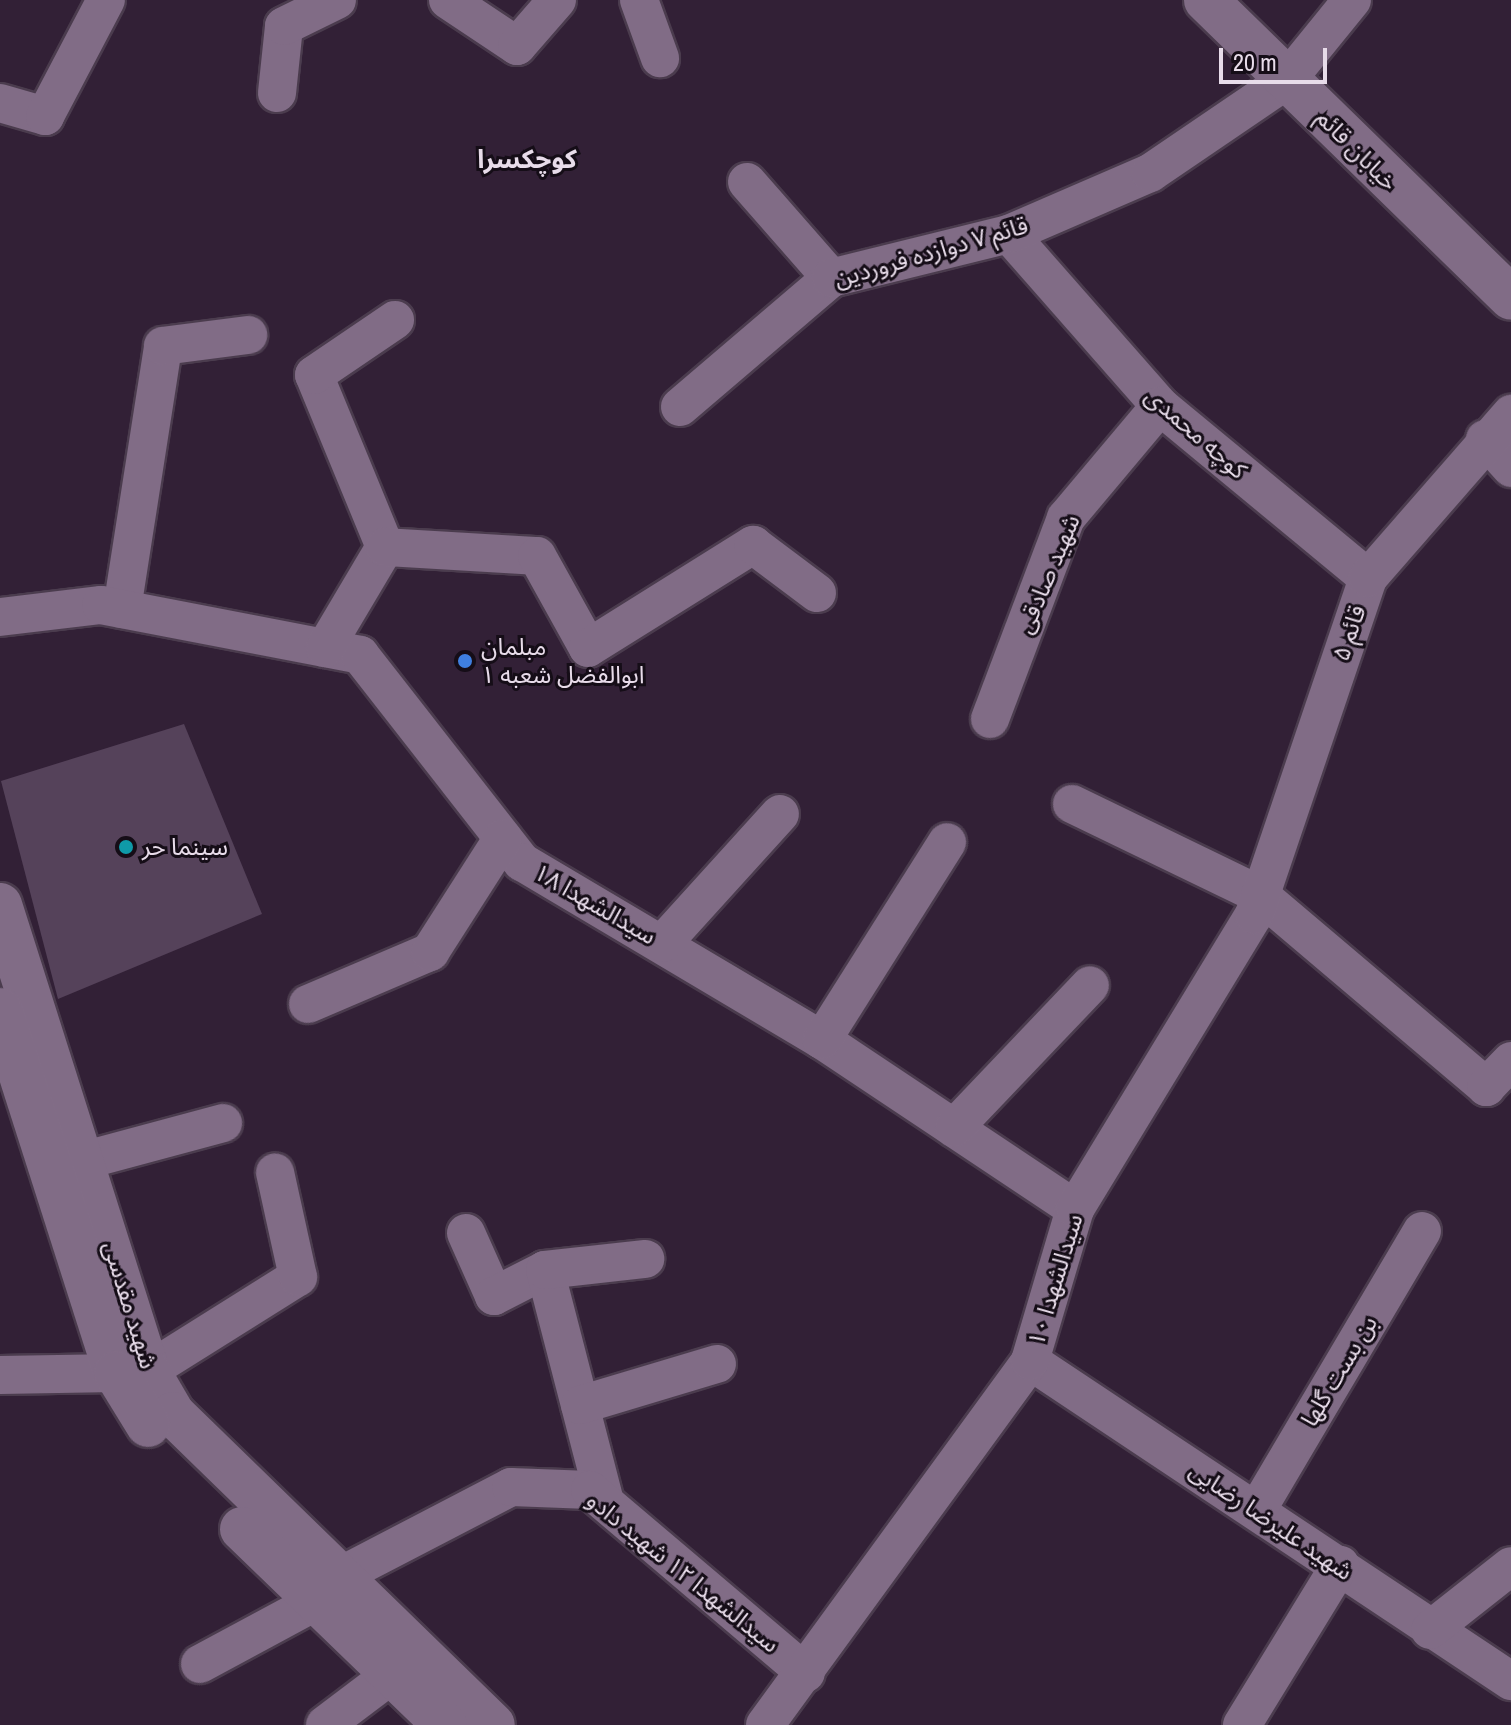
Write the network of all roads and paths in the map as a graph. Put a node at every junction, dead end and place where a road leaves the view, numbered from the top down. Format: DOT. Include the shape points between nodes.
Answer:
graph roads {
  1 [pos="106,0"];
  2 [pos="337,0"];
  3 [pos="448,0"];
  4 [pos="557,0"];
  5 [pos="639,0"];
  6 [pos="1206,0"];
  7 [pos="1352,0"];
  8 [pos="660,58"];
  9 [pos="1287,80"];
  10 [pos="277,93"];
  11 [pos="0,103"];
  12 [pos="747,182"];
  13 [pos="1009,234"];
  14 [pos="831,278"];
  15 [pos="1511,298"];
  16 [pos="395,320"];
  17 [pos="248,335"];
  18 [pos="1160,406"];
  19 [pos="680,407"];
  20 [pos="1498,427"];
  21 [pos="1511,468"];
  22 [pos="385,547"];
  23 [pos="1368,578"];
  24 [pos="817,593"];
  25 [pos="122,609"];
  26 [pos="0,617"];
  27 [pos="325,648"];
  28 [pos="990,719"];
  29 [pos="1072,804"];
  30 [pos="780,814"];
  31 [pos="503,838"];
  32 [pos="947,842"];
  33 [pos="1260,895"];
  34 [pos="0,905"];
  35 [pos="663,943"];
  36 [pos="1090,985"];
  37 [pos="308,1004"];
  38 [pos="0,1010"];
  39 [pos="822,1040"];
  40 [pos="1511,1061"];
  41 [pos="223,1123"];
  42 [pos="954,1128"];
  43 [pos="86,1160"];
  44 [pos="275,1172"];
  45 [pos="1075,1209"];
  46 [pos="1422,1231"];
  47 [pos="466,1233"];
  48 [pos="645,1259"];
  49 [pos="545,1270"];
  50 [pos="1030,1361"];
  51 [pos="717,1364"];
  52 [pos="132,1372"];
  53 [pos="0,1375"];
  54 [pos="580,1405"];
  55 [pos="605,1502"];
  56 [pos="1257,1510"];
  57 [pos="1340,1565"];
  58 [pos="1511,1566"];
  59 [pos="326,1590"];
  60 [pos="1430,1630"];
  61 [pos="200,1664"];
  62 [pos="806,1673"];
  63 [pos="391,1675"];
  64 [pos="1511,1681"];
  65 [pos="325,1725"];
  66 [pos="445,1725"];
  67 [pos="493,1725"];
  68 [pos="765,1725"];
  69 [pos="1242,1725"];
  1 -- 11 [label="street" via="45,116"];
  2 -- 10 [label="street" via="284,26"];
  3 -- 4 [label="street" via="517,46"];
  5 -- 8 [label="street"];
  6 -- 9 [label="main road, خیابان قائم"];
  7 -- 9 [label="street, قائم ۷ دوازده فروردین"];
  9 -- 13 [label="street, قائم ۷ دوازده فروردین" via="1150,173"];
  9 -- 15 [label="main road, خیابان قائم"];
  12 -- 14 [label="street"];
  13 -- 14 [label="street, قائم ۷ دوازده فروردین"];
  13 -- 18 [label="street, کوچه محمدی"];
  14 -- 19 [label="street, قائم ۷ دوازده فروردین"];
  16 -- 22 [label="street" via="314,375"];
  17 -- 25 [label="street" via="163,346"];
  18 -- 23 [label="street, کوچه محمدی"];
  18 -- 28 [label="street, شهید صادقی" via="1066,518"];
  20 -- 21 [label="street"];
  20 -- 23 [label="street, قائم ۵"];
  22 -- 24 [label="street" via="537,556 588,648 753,545"];
  22 -- 27 [label="street"];
  23 -- 33 [label="street, قائم ۵"];
  25 -- 26 [label="street, سیدالشهدا ۱۸"];
  25 -- 27 [label="street, سیدالشهدا ۱۸"];
  27 -- 31 [label="street, سیدالشهدا ۱۸" via="360,655"];
  29 -- 33 [label="street"];
  30 -- 35 [label="street"];
  31 -- 35 [label="street, سیدالشهدا ۱۸" via="522,862"];
  31 -- 37 [label="street" via="430,952"];
  32 -- 39 [label="street"];
  33 -- 40 [label="street" via="1486,1087"];
  33 -- 45 [label="street, سیدالشهدا ۱۰"];
  34 -- 43 [label="main road, شهید مقدسی"];
  35 -- 39 [label="street, سیدالشهدا ۱۸"];
  36 -- 42 [label="street"];
  38 -- 52 [label="main road, شهید مقدسی"];
  39 -- 42 [label="street, سیدالشهدا ۱۸"];
  41 -- 43 [label="street"];
  42 -- 45 [label="street, سیدالشهدا ۱۸"];
  43 -- 52 [label="main road, شهید مقدسی"];
  44 -- 52 [label="street" via="298,1277"];
  45 -- 50 [label="street, سیدالشهدا ۱۰"];
  46 -- 56 [label="street, بن بست گلها"];
  47 -- 49 [label="street" via="494,1296"];
  48 -- 49 [label="street"];
  49 -- 54 [label="street"];
  50 -- 56 [label="street, شهید علیرضا رضایی"];
  50 -- 62 [label="street, سیدالشهدا ۱۰"];
  51 -- 54 [label="street"];
  52 -- 53 [label="street"];
  52 -- 59 [label="main road, شهید مقدسی"];
  54 -- 55 [label="street"];
  55 -- 59 [label="street, سیدالشهدا ۱۲ شهید دادو" via="590,1490 511,1487"];
  55 -- 62 [label="street, سیدالشهدا ۱۲ شهید دادو"];
  56 -- 57 [label="street, شهید علیرضا رضایی"];
  57 -- 60 [label="street, شهید علیرضا رضایی"];
  57 -- 69 [label="street"];
  58 -- 60 [label="street"];
  59 -- 61 [label="street, سیدالشهدا ۱۲ شهید دادو"];
  59 -- 63 [label="main road, شهید مقدسی"];
  59 -- 67 [label="main road, شهید مقدسی"];
  60 -- 64 [label="street, شهید علیرضا رضایی"];
  62 -- 68 [label="street, سیدالشهدا ۱۰"];
  63 -- 65 [label="street"];
  63 -- 66 [label="main road, شهید مقدسی"];
}
